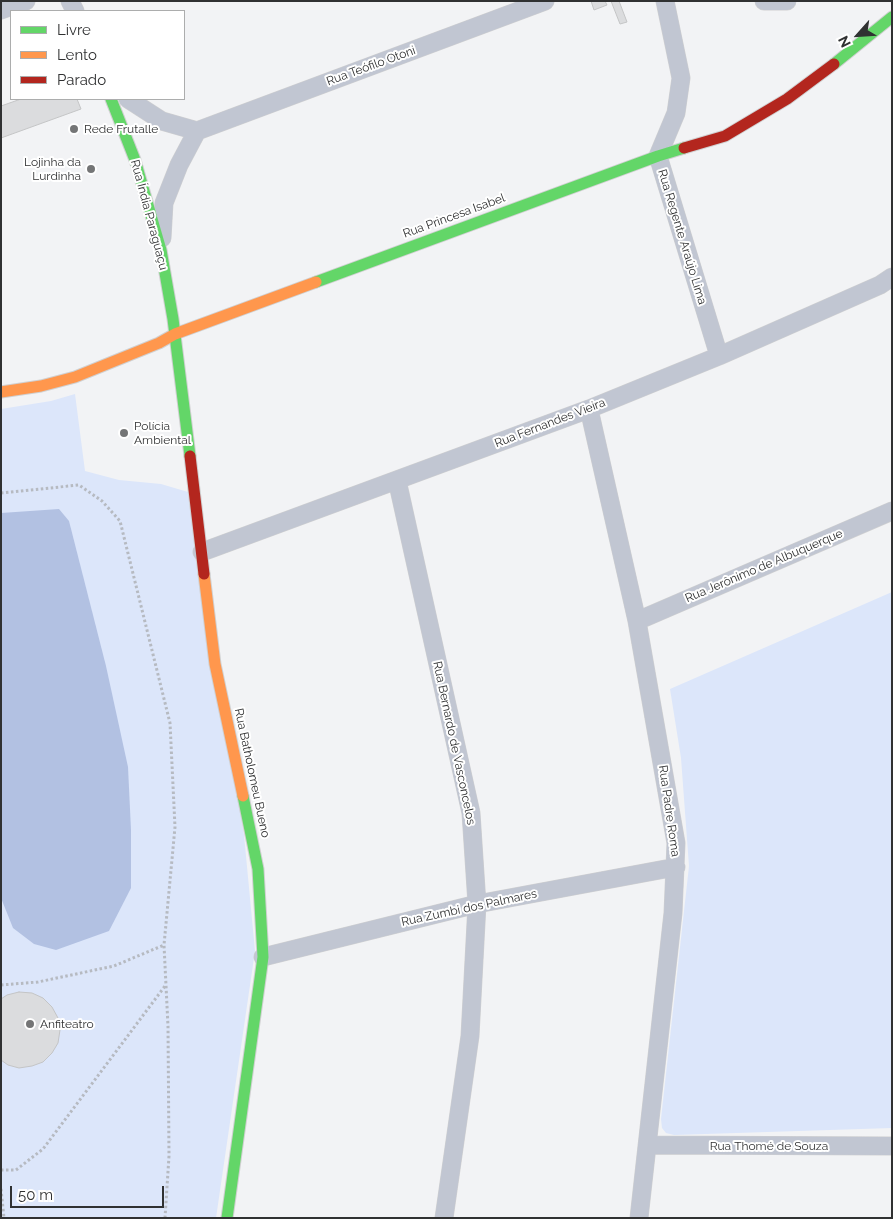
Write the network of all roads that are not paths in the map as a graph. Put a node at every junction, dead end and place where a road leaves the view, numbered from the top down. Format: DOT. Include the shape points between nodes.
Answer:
graph roads {
  1 [pos="26,1"];
  2 [pos="545,1"];
  3 [pos="665,1"];
  4 [pos="764,1"];
  5 [pos="787,1"];
  6 [pos="1,10"];
  7 [pos="892,17"];
  8 [pos="111,100"];
  9 [pos="130,100"];
  10 [pos="198,131"];
  11 [pos="658,156"];
  12 [pos="161,250"];
  13 [pos="892,277"];
  14 [pos="175,334"];
  15 [pos="719,356"];
  16 [pos="1,392"];
  17 [pos="589,409"];
  18 [pos="397,480"];
  19 [pos="892,511"];
  20 [pos="202,552"];
  21 [pos="637,621"];
  22 [pos="676,867"];
  23 [pos="477,904"];
  24 [pos="263,957"];
  25 [pos="647,1145"];
  26 [pos="892,1146"];
  27 [pos="226,1218"];
  28 [pos="444,1218"];
  29 [pos="639,1218"];
  1 -- 6 [label="street"];
  2 -- 10 [label="street, Rua Teófilo Otoni"];
  3 -- 11 [label="street, Rua Regente Araújo Lima" via="681,78 676,113"];
  4 -- 5 [label="street"];
  7 -- 11 [label="street, Rua Princesa Isabel" via="788,99 725,136"];
  8 -- 12 [label="street, Rua Índia Paraguaçu" via="136,160"];
  9 -- 10 [label="street" via="162,120"];
  10 -- 12 [label="street" via="179,165 164,203"];
  11 -- 14 [label="street, Rua Princesa Isabel"];
  11 -- 15 [label="street, Rua Regente Araújo Lima"];
  12 -- 14 [label="street, Rua Índia Paraguaçu"];
  13 -- 15 [label="street, Rua Fernandes Vieira"];
  14 -- 16 [label="street, Rua Princesa Isabel" via="75,376 41,386"];
  14 -- 20 [label="street, Rua Batholomeu Bueno"];
  15 -- 17 [label="street, Rua Fernandes Vieira"];
  17 -- 18 [label="street, Rua Fernandes Vieira"];
  17 -- 21 [label="street, Rua Padre Roma"];
  18 -- 20 [label="street, Rua Fernandes Vieira"];
  18 -- 23 [label="street, Rua Bernardo de Vasconcelos" via="471,814"];
  19 -- 21 [label="street, Rua Jerônimo de Albuquerque"];
  20 -- 24 [label="street, Rua Batholomeu Bueno" via="215,664 258,869"];
  21 -- 22 [label="street, Rua Padre Roma" via="673,819"];
  22 -- 23 [label="street, Rua Zumbi dos Palmares"];
  22 -- 25 [label="street, Rua Padre Roma"];
  23 -- 24 [label="street, Rua Zumbi dos Palmares"];
  23 -- 28 [label="street, Rua Bernardo de Vasconcelos" via="470,1036"];
  24 -- 27 [label="street, Rua Batholomeu Bueno"];
  25 -- 26 [label="street, Rua Thomé de Souza"];
  25 -- 29 [label="street, Rua Padre Roma"];
}
